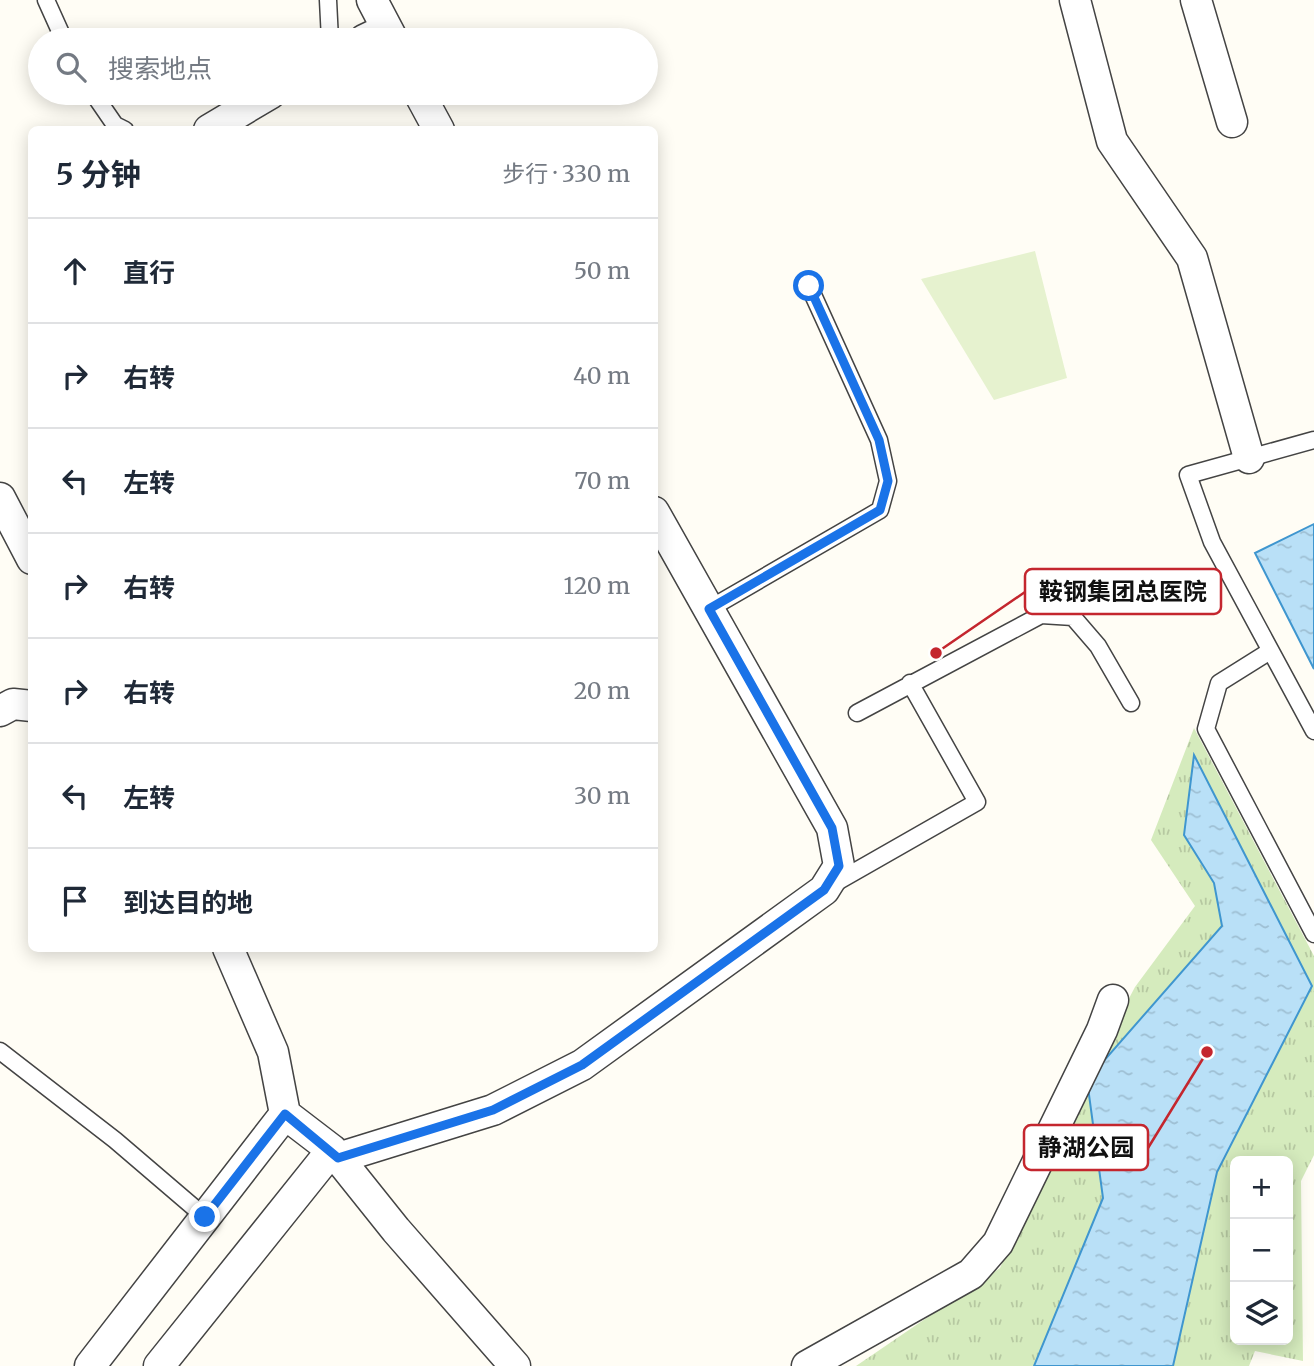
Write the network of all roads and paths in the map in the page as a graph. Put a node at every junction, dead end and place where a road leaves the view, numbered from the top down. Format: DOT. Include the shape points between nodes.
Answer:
graph roads {
  1 [pos="46,0"];
  2 [pos="328,0"];
  3 [pos="372,0"];
  4 [pos="1075,0"];
  5 [pos="1196,0"];
  6 [pos="59,28"];
  7 [pos="329,28"];
  8 [pos="379,28"];
  9 [pos="101,105"];
  10 [pos="251,105"];
  11 [pos="425,105"];
  12 [pos="1231,121"];
  13 [pos="117,126"];
  14 [pos="216,126"];
  15 [pos="437,126"];
  16 [pos="809,286"];
  17 [pos="1314,440"];
  18 [pos="1249,458"];
  19 [pos="0,498"];
  20 [pos="658,519"];
  21 [pos="28,551"];
  22 [pos="709,609"];
  23 [pos="1270,650"];
  24 [pos="910,683"];
  25 [pos="1131,703"];
  26 [pos="28,706"];
  27 [pos="0,711"];
  28 [pos="857,713"];
  29 [pos="1314,731"];
  30 [pos="824,890"];
  31 [pos="1314,934"];
  32 [pos="230,952"];
  33 [pos="1113,1000"];
  34 [pos="0,1051"];
  35 [pos="285,1114"];
  36 [pos="335,1154"];
  37 [pos="205,1217"];
  38 [pos="90,1366"];
  39 [pos="159,1366"];
  40 [pos="515,1366"];
  41 [pos="807,1366"];
  1 -- 6 [label="lane"];
  2 -- 7 [label="lane"];
  3 -- 8 [label="street"];
  4 -- 18 [label="street" via="1112,141 1192,258"];
  5 -- 12 [label="street"];
  9 -- 13 [label="lane"];
  10 -- 14 [label="street"];
  11 -- 15 [label="street"];
  16 -- 22 [label="lane" via="879,440 888,481 880,510"];
  17 -- 18 [label="lane"];
  18 -- 23 [label="lane" via="1188,475 1212,542"];
  19 -- 21 [label="street"];
  20 -- 22 [label="street"];
  22 -- 30 [label="street" via="832,828 839,866"];
  23 -- 29 [label="lane"];
  23 -- 31 [label="lane" via="1219,683 1206,729"];
  24 -- 25 [label="lane" via="1041,615 1073,617 1098,646"];
  24 -- 28 [label="lane"];
  24 -- 30 [label="lane" via="977,802"];
  26 -- 27 [label="street" via="13,704"];
  30 -- 36 [label="street" via="582,1065 493,1110"];
  32 -- 35 [label="street" via="273,1052"];
  33 -- 41 [label="street" via="999,1243 971,1274"];
  34 -- 37 [label="lane"];
  35 -- 36 [label="street"];
  35 -- 37 [label="street"];
  36 -- 39 [label="street"];
  36 -- 40 [label="street"];
  37 -- 38 [label="street"];
}
